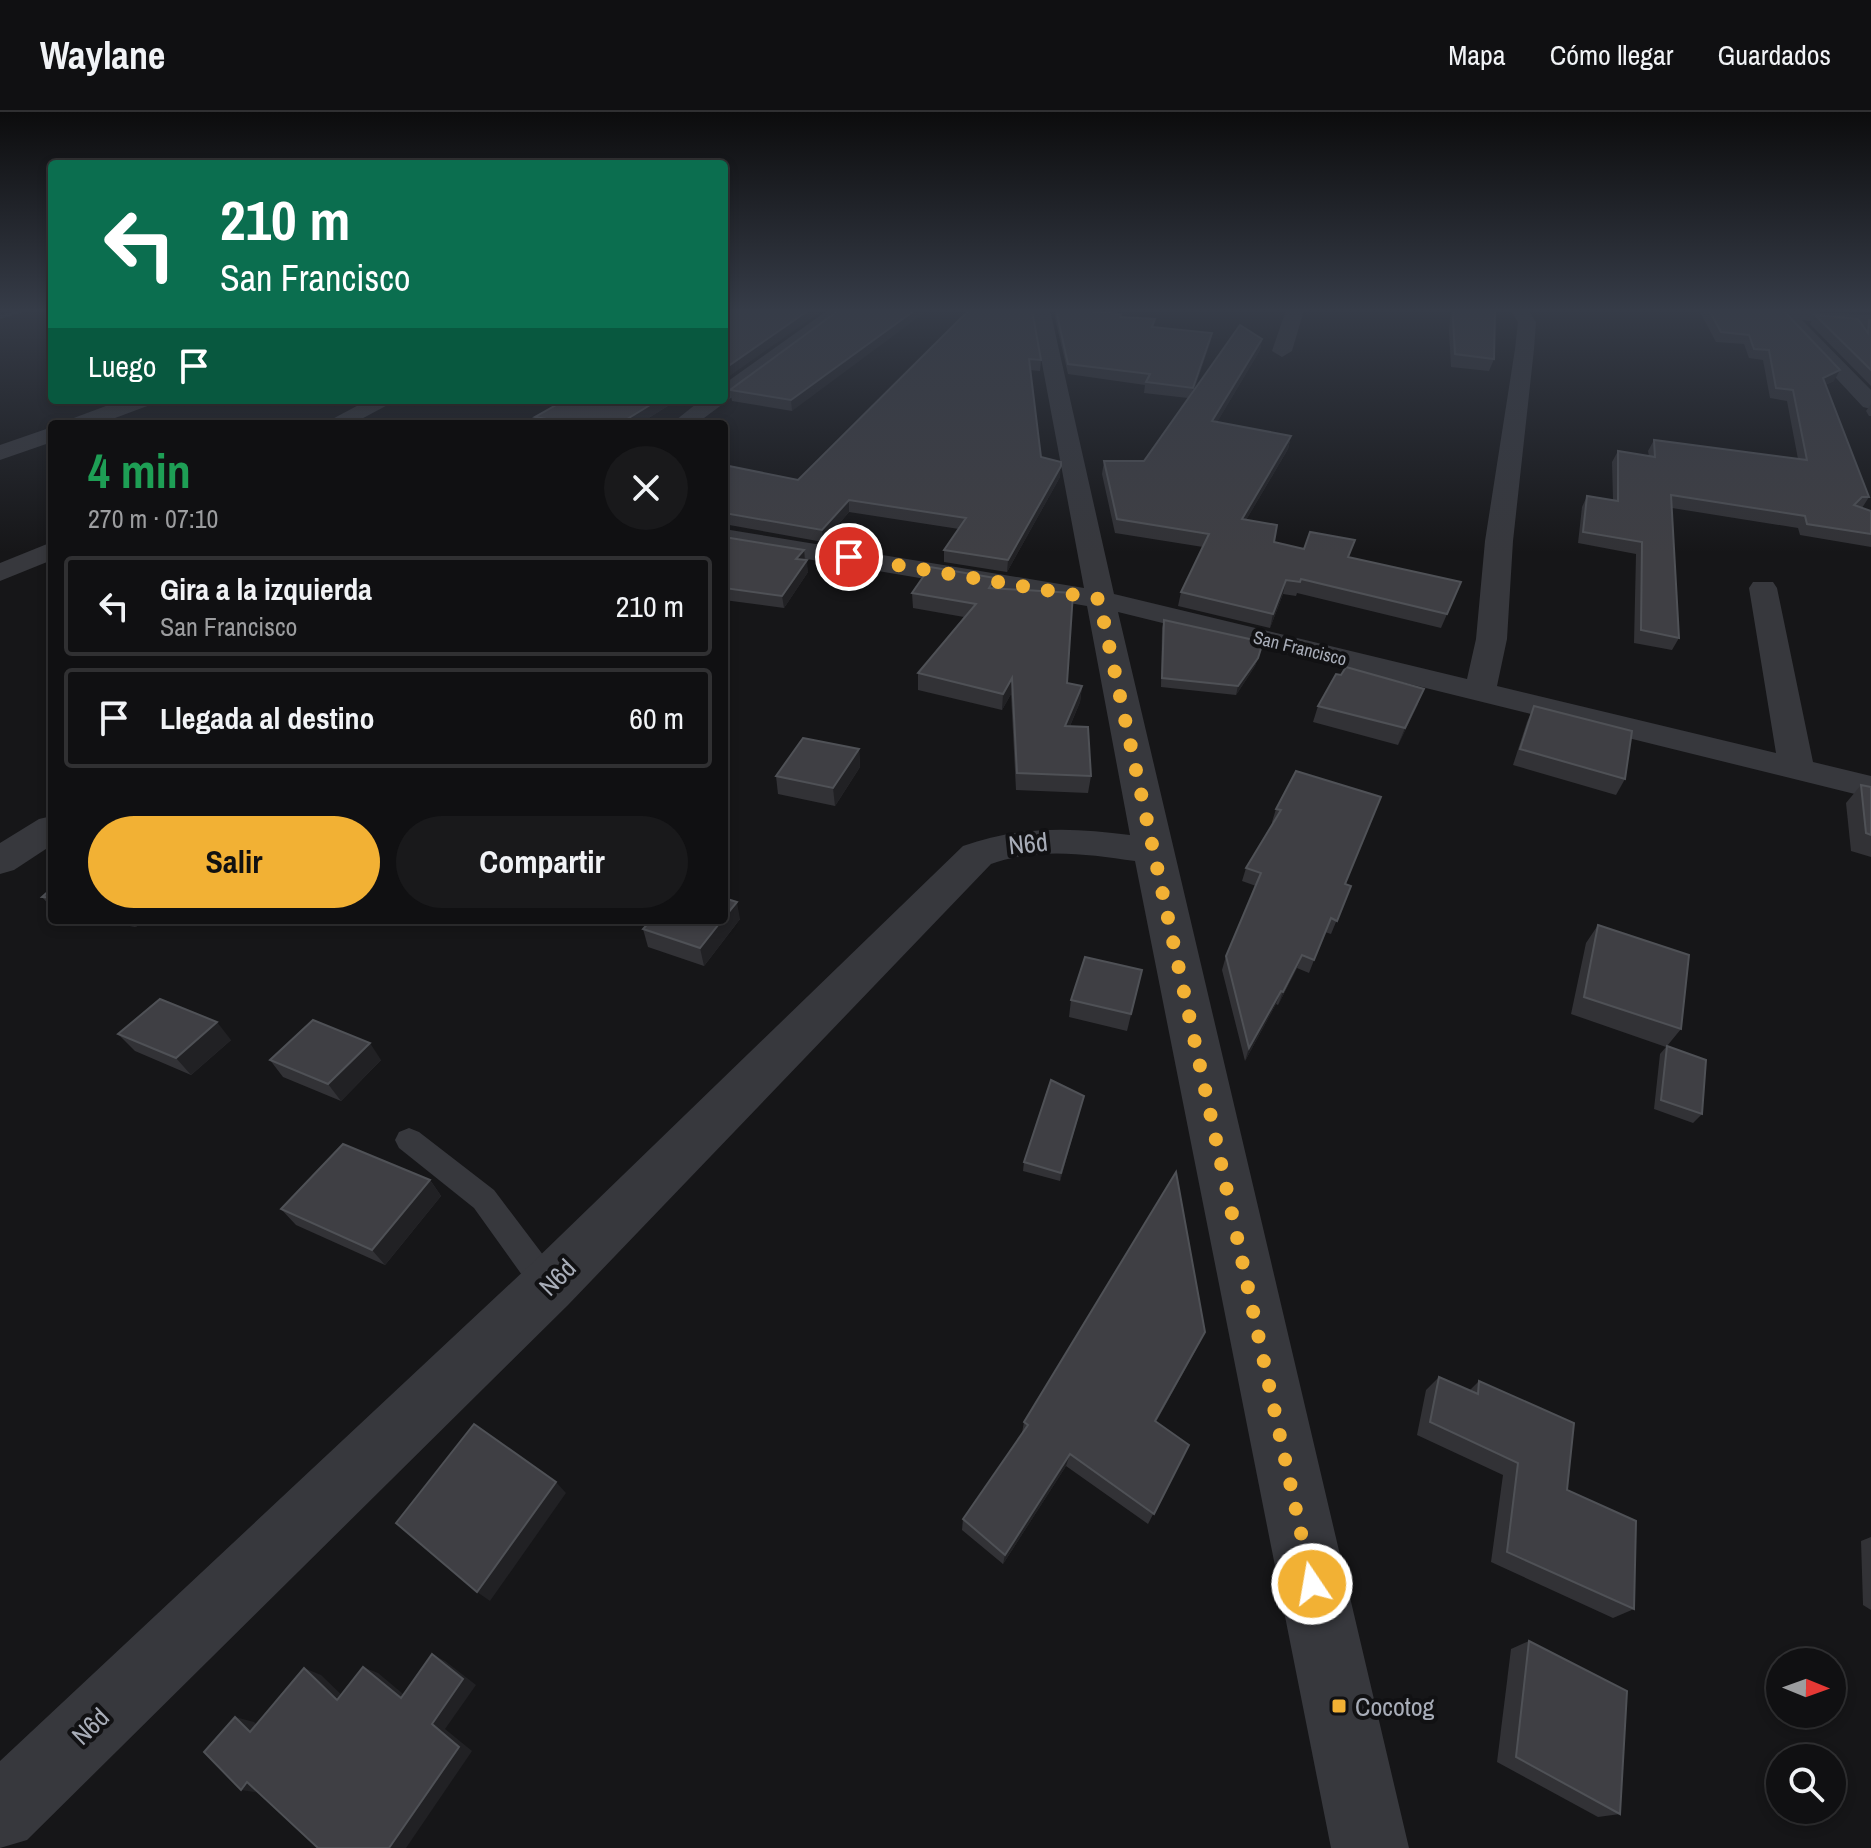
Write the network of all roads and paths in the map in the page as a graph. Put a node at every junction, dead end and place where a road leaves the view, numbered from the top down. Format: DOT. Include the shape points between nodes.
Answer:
graph roads {
  1 [pos="1057,391"];
  2 [pos="1521,391"];
  3 [pos="132,404"];
  4 [pos="377,404"];
  5 [pos="710,404"];
  6 [pos="90,420"];
  7 [pos="343,420"];
  8 [pos="688,420"];
  9 [pos="48,435"];
  10 [pos="0,453"];
  11 [pos="728,538"];
  12 [pos="48,552"];
  13 [pos="0,573"];
  14 [pos="1763,588"];
  15 [pos="1099,599"];
  16 [pos="1478,692"];
  17 [pos="1796,767"];
  18 [pos="1871,787"];
  19 [pos="48,831"];
  20 [pos="1152,851"];
  21 [pos="0,861"];
  22 [pos="409,1140"];
  23 [pos="548,1286"];
  24 [pos="0,1813"];
  25 [pos="1370,1848"];
  1 -- 15 [label="street"];
  2 -- 16 [label="street" via="1487,667"];
  3 -- 6 [label="street"];
  4 -- 7 [label="street"];
  5 -- 8 [label="street"];
  9 -- 10 [label="street"];
  11 -- 15 [label="street, San Francisco"];
  12 -- 13 [label="street"];
  14 -- 17 [label="street"];
  15 -- 16 [label="street, San Francisco"];
  15 -- 20 [label="street"];
  16 -- 17 [label="street, San Francisco"];
  17 -- 18 [label="street, San Francisco"];
  19 -- 21 [label="street"];
  20 -- 23 [label="street, N6d" via="1063,840 998,846 977,855"];
  20 -- 25 [label="street"];
  22 -- 23 [label="lane" via="484,1199"];
  23 -- 24 [label="street, N6d"];
}
